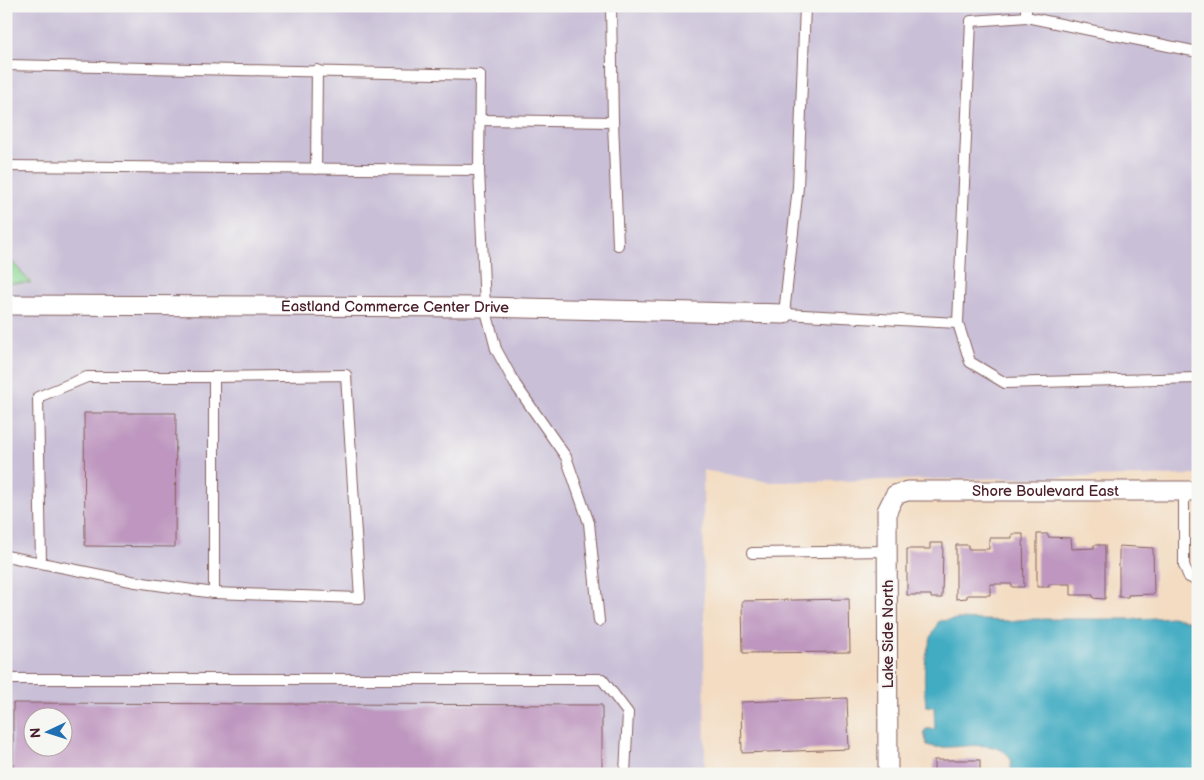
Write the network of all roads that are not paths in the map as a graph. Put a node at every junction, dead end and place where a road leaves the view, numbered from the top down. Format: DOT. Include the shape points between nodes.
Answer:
graph roads {
  1 [pos="612,6"];
  2 [pos="805,6"];
  3 [pos="1026,6"];
  4 [pos="1026,17"];
  5 [pos="1198,52"];
  6 [pos="6,65"];
  7 [pos="317,70"];
  8 [pos="480,120"];
  9 [pos="613,122"];
  10 [pos="6,166"];
  11 [pos="316,169"];
  12 [pos="479,170"];
  13 [pos="618,245"];
  14 [pos="6,305"];
  15 [pos="485,307"];
  16 [pos="784,314"];
  17 [pos="958,324"];
  18 [pos="214,377"];
  19 [pos="1198,378"];
  20 [pos="1191,491"];
  21 [pos="895,495"];
  22 [pos="888,551"];
  23 [pos="752,553"];
  24 [pos="6,556"];
  25 [pos="41,562"];
  26 [pos="1198,581"];
  27 [pos="214,594"];
  28 [pos="599,621"];
  29 [pos="6,679"];
  30 [pos="626,774"];
  31 [pos="888,774"];
  1 -- 9 [label="lane"];
  2 -- 16 [label="lane" via="798,187"];
  3 -- 4 [label="lane"];
  4 -- 5 [label="lane"];
  4 -- 17 [label="lane" via="971,22"];
  6 -- 7 [label="lane"];
  7 -- 8 [label="lane" via="480,75"];
  7 -- 11 [label="lane"];
  8 -- 9 [label="lane"];
  8 -- 12 [label="lane"];
  9 -- 13 [label="lane"];
  10 -- 11 [label="lane"];
  11 -- 12 [label="lane"];
  12 -- 15 [label="lane"];
  14 -- 15 [label="street, Eastland Commerce Center Drive"];
  15 -- 16 [label="street, Eastland Commerce Center Drive"];
  15 -- 28 [label="lane" via="496,349 515,384 569,465 590,523"];
  16 -- 17 [label="lane"];
  17 -- 19 [label="lane" via="970,362 1005,383"];
  18 -- 25 [label="lane" via="87,377 38,397"];
  18 -- 27 [label="lane"];
  18 -- 27 [label="lane" via="346,375 360,598"];
  20 -- 21 [label="street, Shore Boulevard East" via="907,491"];
  20 -- 26 [label="lane" via="1184,565 1189,577"];
  21 -- 22 [label="street, Lake Side North" via="887,511"];
  22 -- 23 [label="lane"];
  22 -- 31 [label="street, Lake Side North"];
  24 -- 25 [label="lane"];
  25 -- 27 [label="lane"];
  29 -- 30 [label="lane" via="602,679 628,713"];
}
